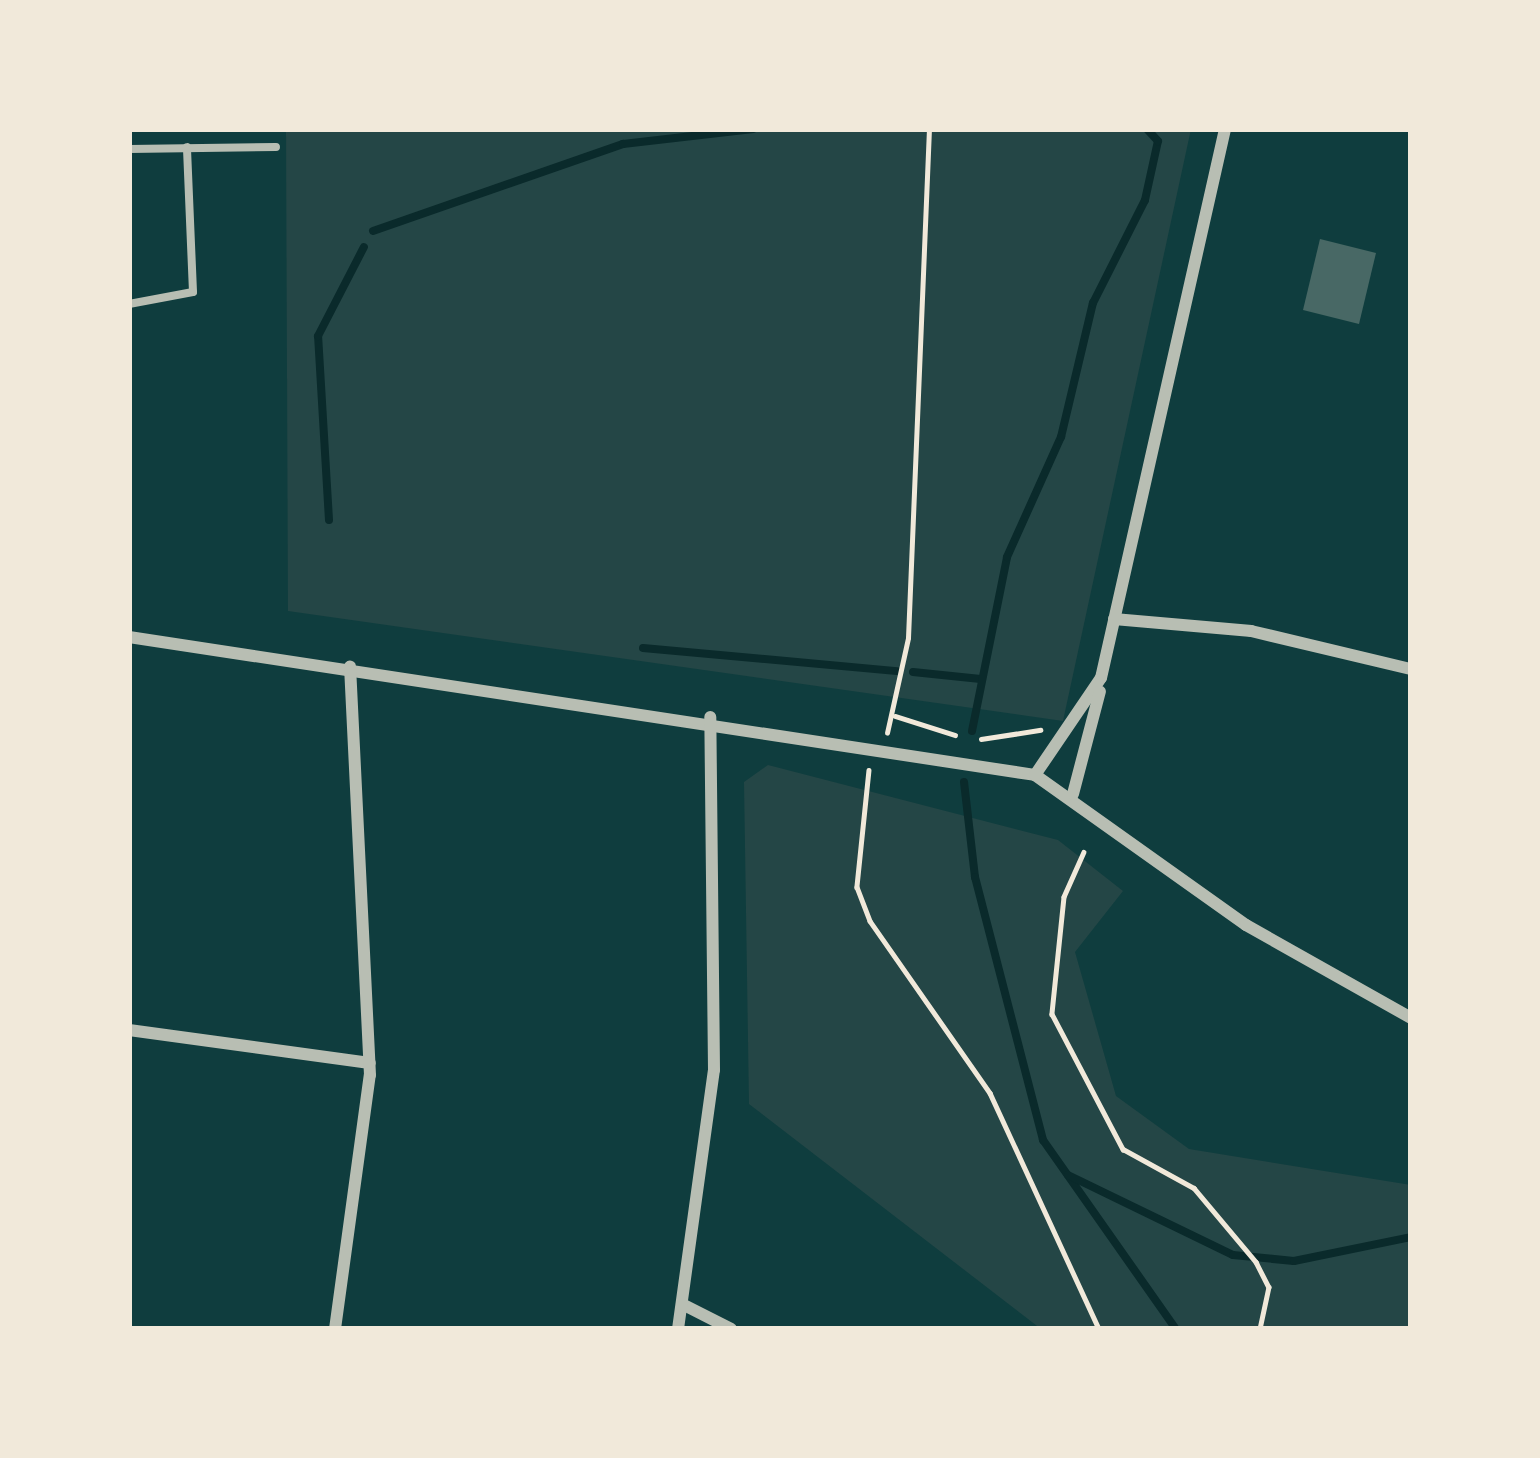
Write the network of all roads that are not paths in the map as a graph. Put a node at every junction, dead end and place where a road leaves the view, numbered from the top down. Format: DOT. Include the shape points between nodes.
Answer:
graph roads {
  1 [pos="1225,129"];
  2 [pos="187,147"];
  3 [pos="276,147"];
  4 [pos="129,149"];
  5 [pos="129,304"];
  6 [pos="1114,619"];
  7 [pos="129,637"];
  8 [pos="350,666"];
  9 [pos="1411,669"];
  10 [pos="1101,678"];
  11 [pos="710,718"];
  12 [pos="1035,775"];
  13 [pos="1073,794"];
  14 [pos="1411,1018"];
  15 [pos="129,1030"];
  16 [pos="370,1063"];
  17 [pos="682,1304"];
  18 [pos="335,1329"];
  19 [pos="678,1329"];
  20 [pos="731,1329"];
  1 -- 6 [label="street"];
  2 -- 3 [label="lane"];
  2 -- 4 [label="lane"];
  2 -- 5 [label="lane" via="193,292"];
  6 -- 9 [label="street" via="1251,631"];
  6 -- 10 [label="street"];
  7 -- 8 [label="street"];
  8 -- 11 [label="street"];
  8 -- 16 [label="street"];
  10 -- 12 [label="street" via="1071,734"];
  10 -- 13 [label="street" via="1096,733"];
  11 -- 12 [label="street"];
  11 -- 17 [label="street" via="713,1070"];
  12 -- 13 [label="street"];
  13 -- 14 [label="street" via="1246,925"];
  15 -- 16 [label="street"];
  16 -- 18 [label="street"];
  17 -- 19 [label="street"];
  17 -- 20 [label="street"];
}
